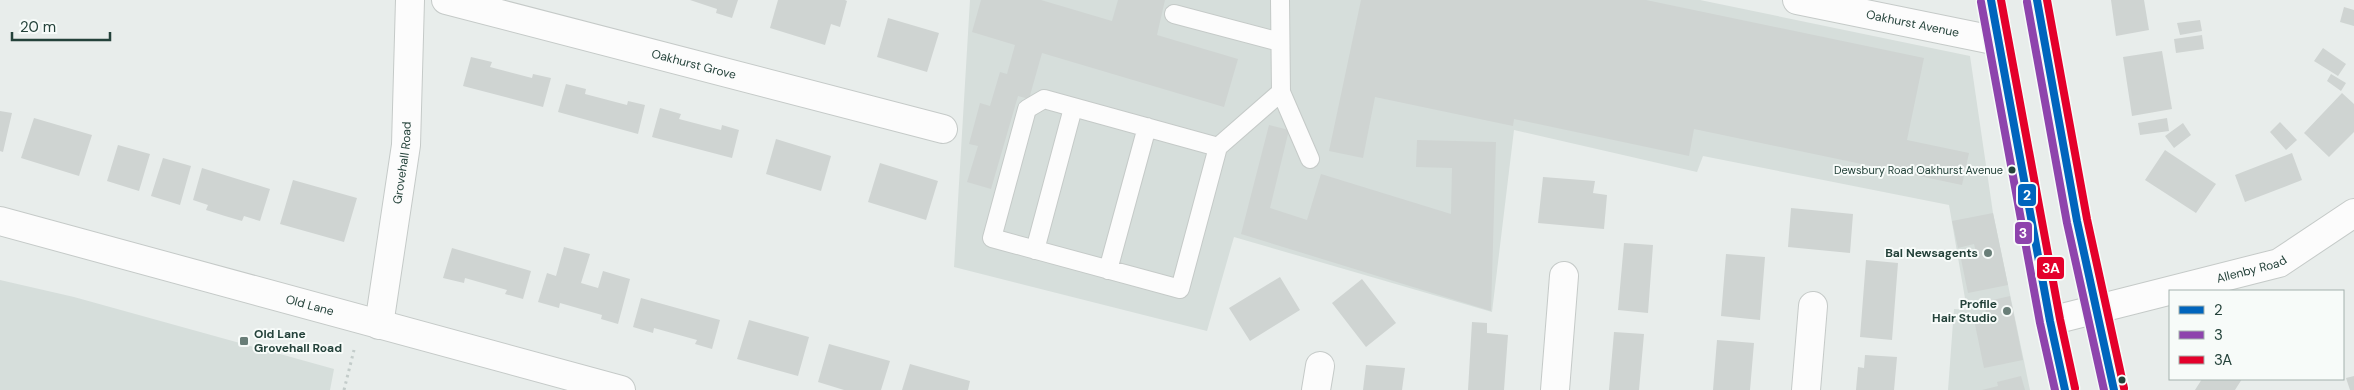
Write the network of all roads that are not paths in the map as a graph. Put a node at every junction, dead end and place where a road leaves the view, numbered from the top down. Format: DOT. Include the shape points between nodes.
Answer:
graph roads {
  1 [pos="410,0"];
  2 [pos="446,0"];
  3 [pos="1280,0"];
  4 [pos="1797,0"];
  5 [pos="1990,0"];
  6 [pos="2037,0"];
  7 [pos="1174,14"];
  8 [pos="1998,41"];
  9 [pos="1280,42"];
  10 [pos="1281,92"];
  11 [pos="1073,108"];
  12 [pos="1147,128"];
  13 [pos="943,129"];
  14 [pos="1218,147"];
  15 [pos="1310,159"];
  16 [pos="2354,213"];
  17 [pos="0,223"];
  18 [pos="1034,250"];
  19 [pos="1108,270"];
  20 [pos="1564,276"];
  21 [pos="2173,290"];
  22 [pos="2169,291"];
  23 [pos="1814,306"];
  24 [pos="2094,310"];
  25 [pos="2050,321"];
  26 [pos="370,322"];
  27 [pos="620,390"];
  28 [pos="1555,390"];
  29 [pos="1806,390"];
  30 [pos="2065,390"];
  31 [pos="2114,390"];
  1 -- 26 [label="street, Grovehall Road" via="406,145"];
  2 -- 13 [label="street, Oakhurst Grove"];
  3 -- 9 [label="lane"];
  4 -- 8 [label="street, Oakhurst Avenue"];
  5 -- 8 [label="main road"];
  6 -- 24 [label="main road"];
  7 -- 9 [label="lane"];
  8 -- 25 [label="main road"];
  9 -- 10 [label="lane"];
  10 -- 14 [label="lane"];
  10 -- 15 [label="lane"];
  11 -- 12 [label="lane"];
  11 -- 18 [label="lane"];
  11 -- 18 [label="lane" via="1044,99 1027,109 992,238"];
  12 -- 14 [label="lane"];
  12 -- 19 [label="lane"];
  14 -- 19 [label="lane" via="1180,289"];
  16 -- 21 [label="street, Allenby Road" via="2279,263"];
  17 -- 26 [label="street, Old Lane"];
  18 -- 19 [label="lane"];
  20 -- 28 [label="street"];
  22 -- 24 [label="street, Allenby Road"];
  23 -- 29 [label="street"];
  24 -- 25 [label="street, Allenby Road"];
  24 -- 31 [label="main road"];
  25 -- 30 [label="main road"];
  26 -- 27 [label="street, Old Lane"];
}
